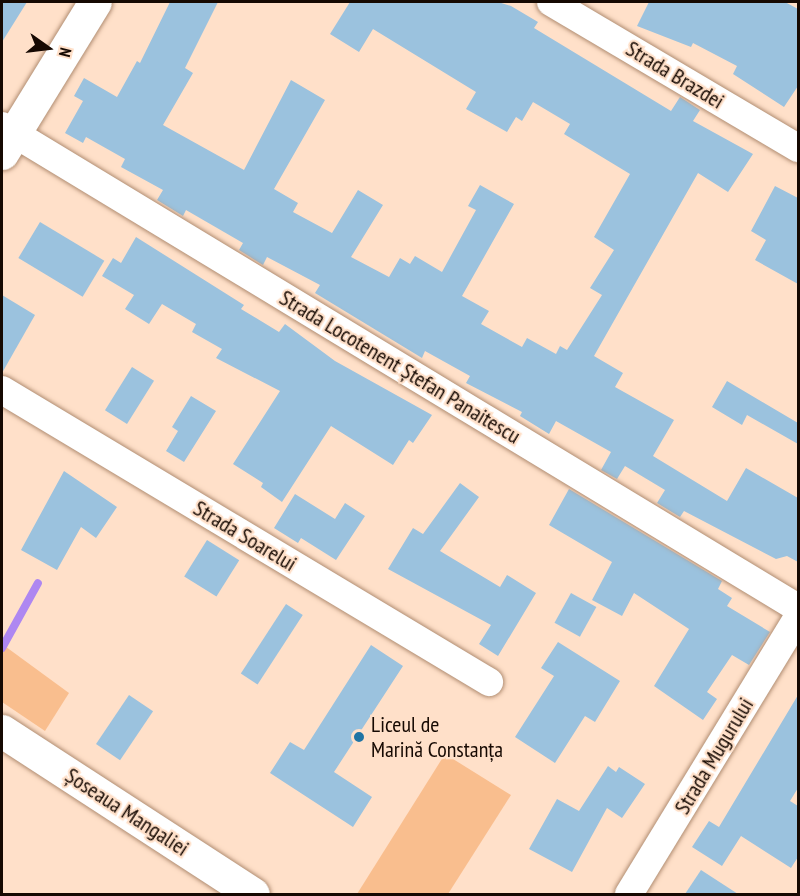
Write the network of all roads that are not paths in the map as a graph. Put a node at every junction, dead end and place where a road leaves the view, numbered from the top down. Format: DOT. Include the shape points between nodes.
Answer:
graph roads {
  1 [pos="95,2"];
  2 [pos="551,2"];
  3 [pos="6,138"];
  4 [pos="798,148"];
  5 [pos="2,390"];
  6 [pos="798,608"];
  7 [pos="798,616"];
  8 [pos="489,682"];
  9 [pos="2,731"];
  10 [pos="2,754"];
  11 [pos="215,894"];
  12 [pos="253,894"];
  13 [pos="630,894"];
  1 -- 3 [label="main road"];
  2 -- 4 [label="street, Strada Brazdei"];
  3 -- 6 [label="street, Strada Locotenent Ștefan Panaitescu"];
  5 -- 8 [label="street, Strada Soarelui"];
  7 -- 13 [label="street, Strada Mugurului"];
  9 -- 12 [label="main road, Șoseaua Mangaliei"];
  10 -- 11 [label="main road, Șoseaua Mangaliei"];
}
